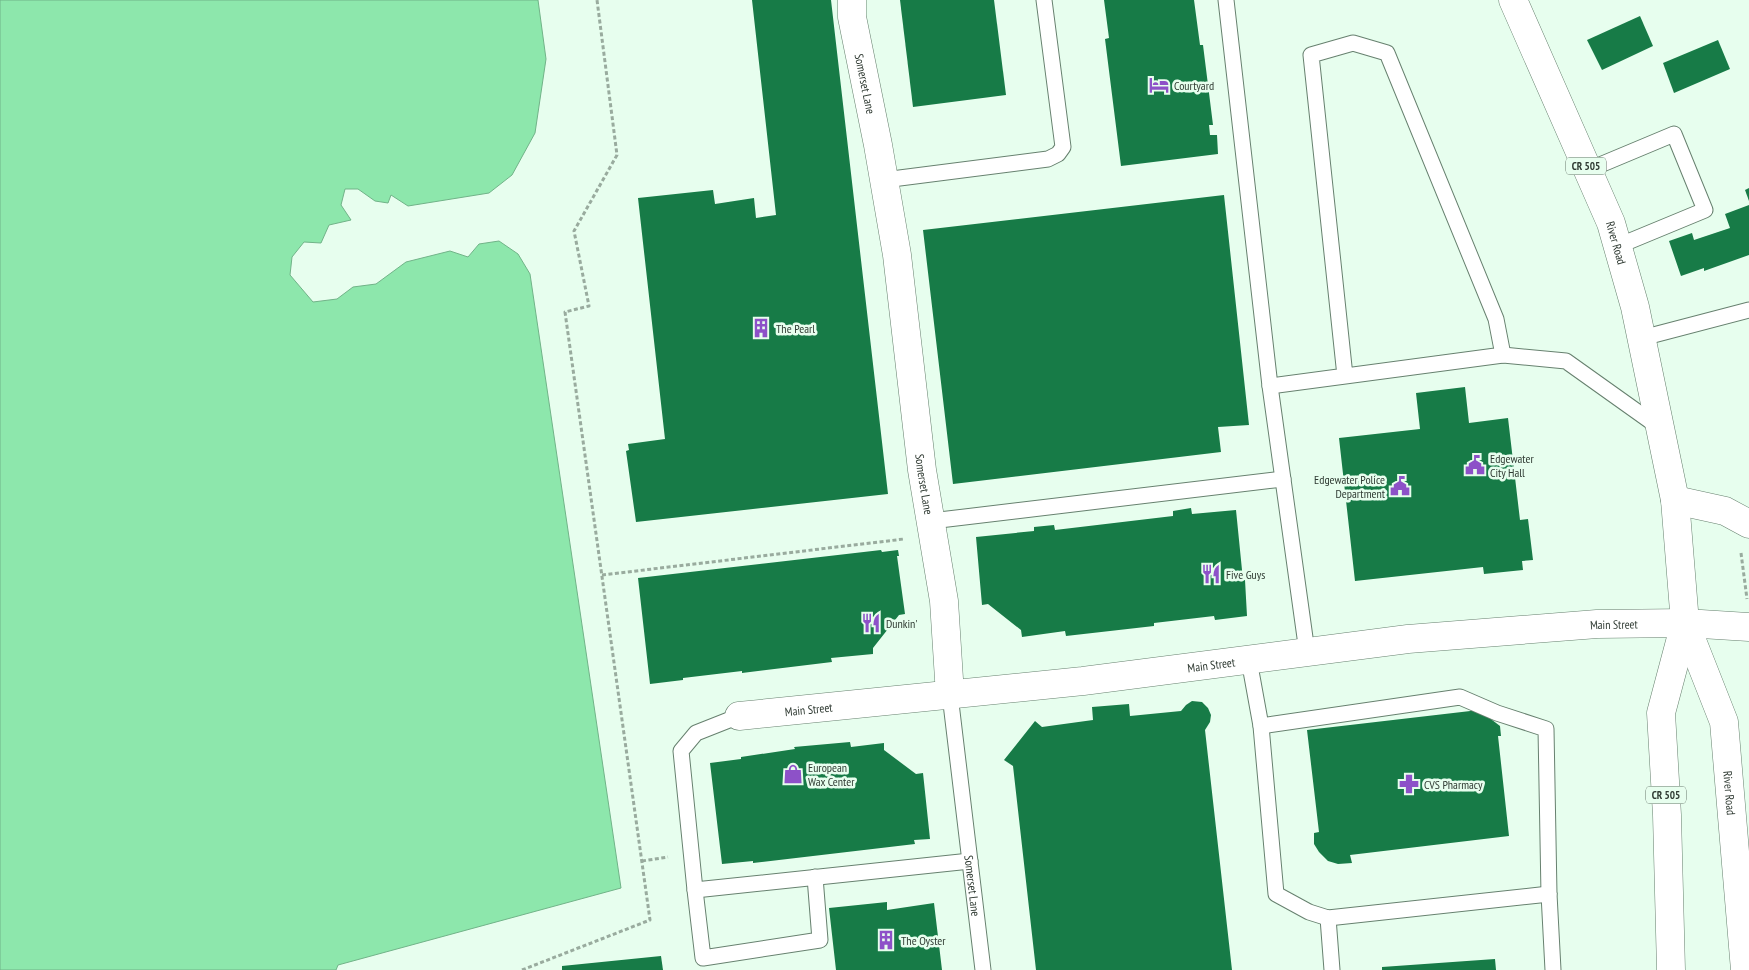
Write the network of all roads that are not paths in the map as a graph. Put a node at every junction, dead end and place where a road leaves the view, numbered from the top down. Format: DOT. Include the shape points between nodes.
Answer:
graph roads {
  1 [pos="852,0"];
  2 [pos="1044,0"];
  3 [pos="1226,0"];
  4 [pos="1513,0"];
  5 [pos="1588,170"];
  6 [pos="884,180"];
  7 [pos="1618,246"];
  8 [pos="1749,310"];
  9 [pos="1642,338"];
  10 [pos="1503,355"];
  11 [pos="1345,376"];
  12 [pos="1270,386"];
  13 [pos="1660,428"];
  14 [pos="1283,479"];
  15 [pos="1675,500"];
  16 [pos="1749,524"];
  17 [pos="932,528"];
  18 [pos="1685,623"];
  19 [pos="1749,627"];
  20 [pos="1307,652"];
  21 [pos="1249,660"];
  22 [pos="950,694"];
  23 [pos="739,716"];
  24 [pos="1260,726"];
  25 [pos="970,861"];
  26 [pos="815,877"];
  27 [pos="1744,887"];
  28 [pos="695,890"];
  29 [pos="1549,894"];
  30 [pos="1328,918"];
  31 [pos="983,970"];
  32 [pos="1332,970"];
  33 [pos="1553,970"];
  34 [pos="1671,970"];
  35 [pos="1745,970"];
  1 -- 6 [label="street, Somerset Lane" via="852,17"];
  2 -- 6 [label="lane" via="1063,147 1058,154 1048,159"];
  3 -- 12 [label="lane"];
  4 -- 5 [label="street, River Road / CR 505"];
  5 -- 7 [label="street, River Road / CR 505" via="1612,223"];
  5 -- 7 [label="lane" via="1674,134 1705,210"];
  6 -- 17 [label="street, Somerset Lane" via="897,254 922,470"];
  7 -- 9 [label="street, River Road / CR 505"];
  8 -- 9 [label="lane"];
  9 -- 13 [label="street, River Road / CR 505"];
  10 -- 11 [label="lane"];
  10 -- 11 [label="lane" via="1496,319 1387,53 1353,43 1311,55"];
  10 -- 13 [label="lane" via="1566,361"];
  11 -- 12 [label="lane"];
  12 -- 14 [label="lane"];
  13 -- 15 [label="street, River Road / CR 505"];
  14 -- 17 [label="lane"];
  14 -- 20 [label="lane"];
  15 -- 16 [label="street" via="1725,511"];
  15 -- 18 [label="street, River Road / CR 505"];
  17 -- 22 [label="street, Somerset Lane" via="944,601"];
  18 -- 19 [label="street"];
  18 -- 20 [label="street, Main Street" via="1597,624 1408,639"];
  18 -- 27 [label="street, River Road / CR 505" via="1724,722"];
  18 -- 34 [label="street, River Road / CR 505" via="1661,713"];
  20 -- 21 [label="street, Main Street"];
  21 -- 22 [label="street, Main Street"];
  21 -- 24 [label="lane"];
  22 -- 23 [label="street, Main Street"];
  22 -- 25 [label="lane, Somerset Lane"];
  23 -- 28 [label="lane" via="696,733 681,751"];
  24 -- 29 [label="lane" via="1460,697 1546,729"];
  24 -- 30 [label="lane" via="1276,894 1309,912"];
  25 -- 26 [label="lane"];
  25 -- 31 [label="lane, Somerset Lane"];
  26 -- 28 [label="lane"];
  26 -- 28 [label="lane" via="820,940 703,958"];
  27 -- 35 [label="street, River Road / CR 505"];
  29 -- 30 [label="lane"];
  29 -- 33 [label="lane"];
  30 -- 32 [label="lane"];
}
